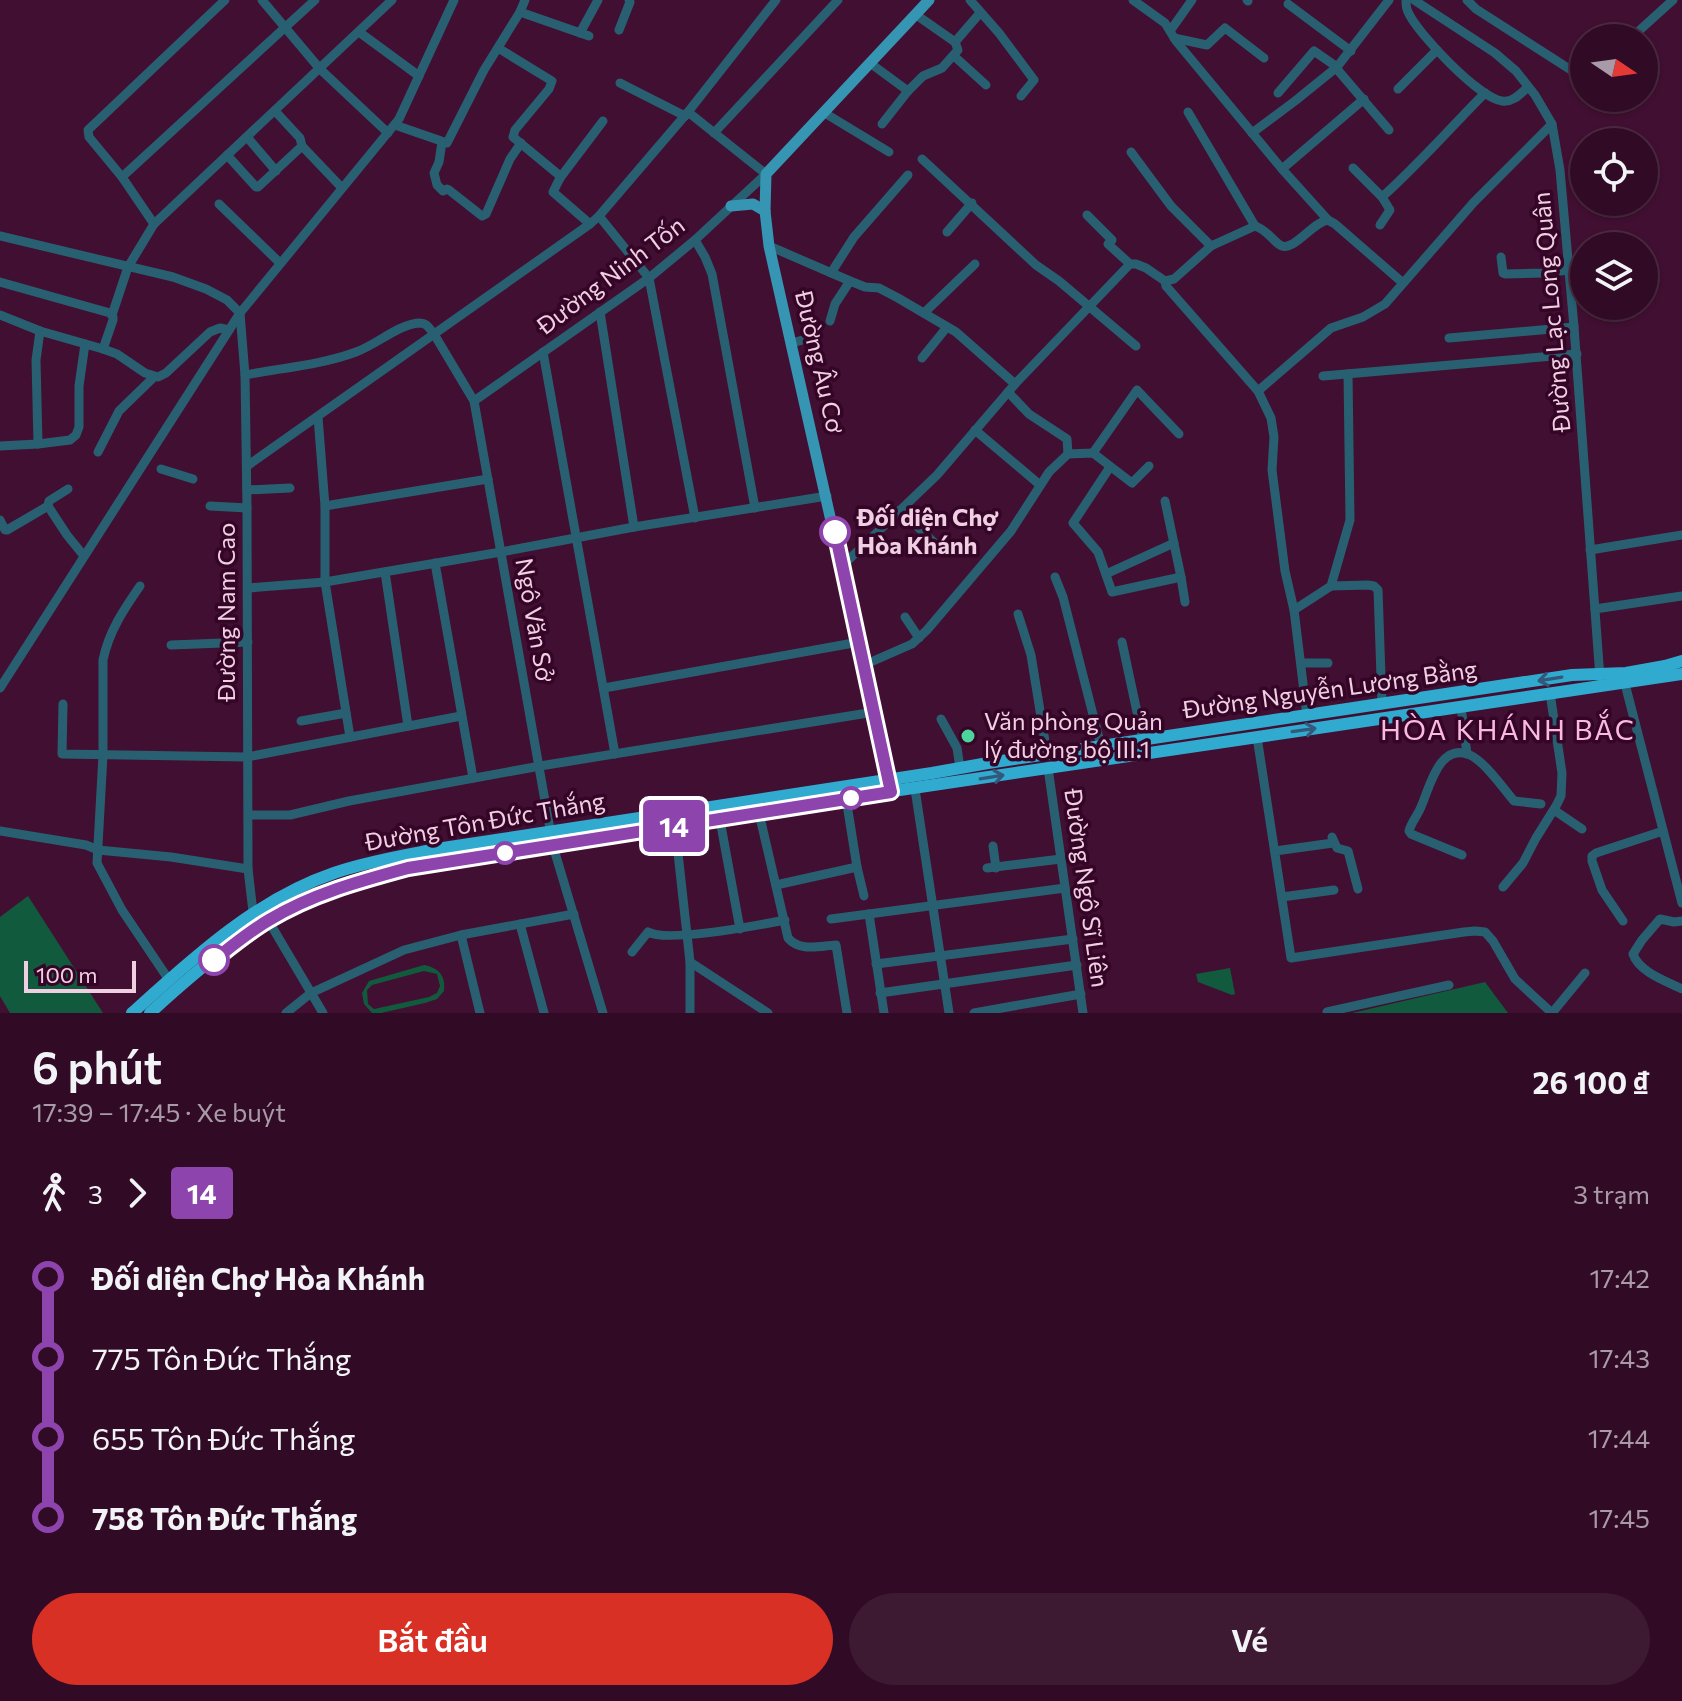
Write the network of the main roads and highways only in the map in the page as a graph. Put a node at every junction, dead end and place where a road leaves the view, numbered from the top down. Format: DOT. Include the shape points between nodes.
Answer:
graph roads {
  1 [pos="929,0"];
  2 [pos="731,206"];
  3 [pos="765,211"];
  4 [pos="1682,661"];
  5 [pos="1682,674"];
  6 [pos="1600,680"];
  7 [pos="1129,742"];
  8 [pos="1132,756"];
  9 [pos="1048,761"];
  10 [pos="890,786"];
  11 [pos="132,1013"];
  12 [pos="150,1013"];
  1 -- 3 [label="main road, Đường Âu Cơ" via="766,174"];
  2 -- 3 [label="main road" via="753,204"];
  3 -- 10 [label="main road, Đường Âu Cơ"];
  4 -- 6 [label="highway, Đường Nguyễn Lương Bằng"];
  5 -- 6 [label="highway, Đường Nguyễn Lương Bằng" via="1625,684"];
  6 -- 7 [label="highway, Đường Nguyễn Lương Bằng, one-way" via="1572,675"];
  8 -- 6 [label="highway, Đường Nguyễn Lương Bằng, one-way" via="1550,693"];
  7 -- 8 [label="highway"];
  7 -- 9 [label="highway, Đường Nguyễn Lương Bằng"];
  8 -- 9 [label="highway, Đường Nguyễn Lương Bằng"];
  9 -- 10 [label="highway, Đường Nguyễn Lương Bằng" via="960,768"];
  10 -- 9 [label="highway, Đường Nguyễn Lương Bằng, one-way" via="915,789"];
  10 -- 11 [label="highway, Đường Tôn Đức Thắng" via="430,850 334,873 253,912"];
  10 -- 12 [label="highway, Đường Tôn Đức Thắng" via="720,820 408,868 353,883 268,920"];
}
